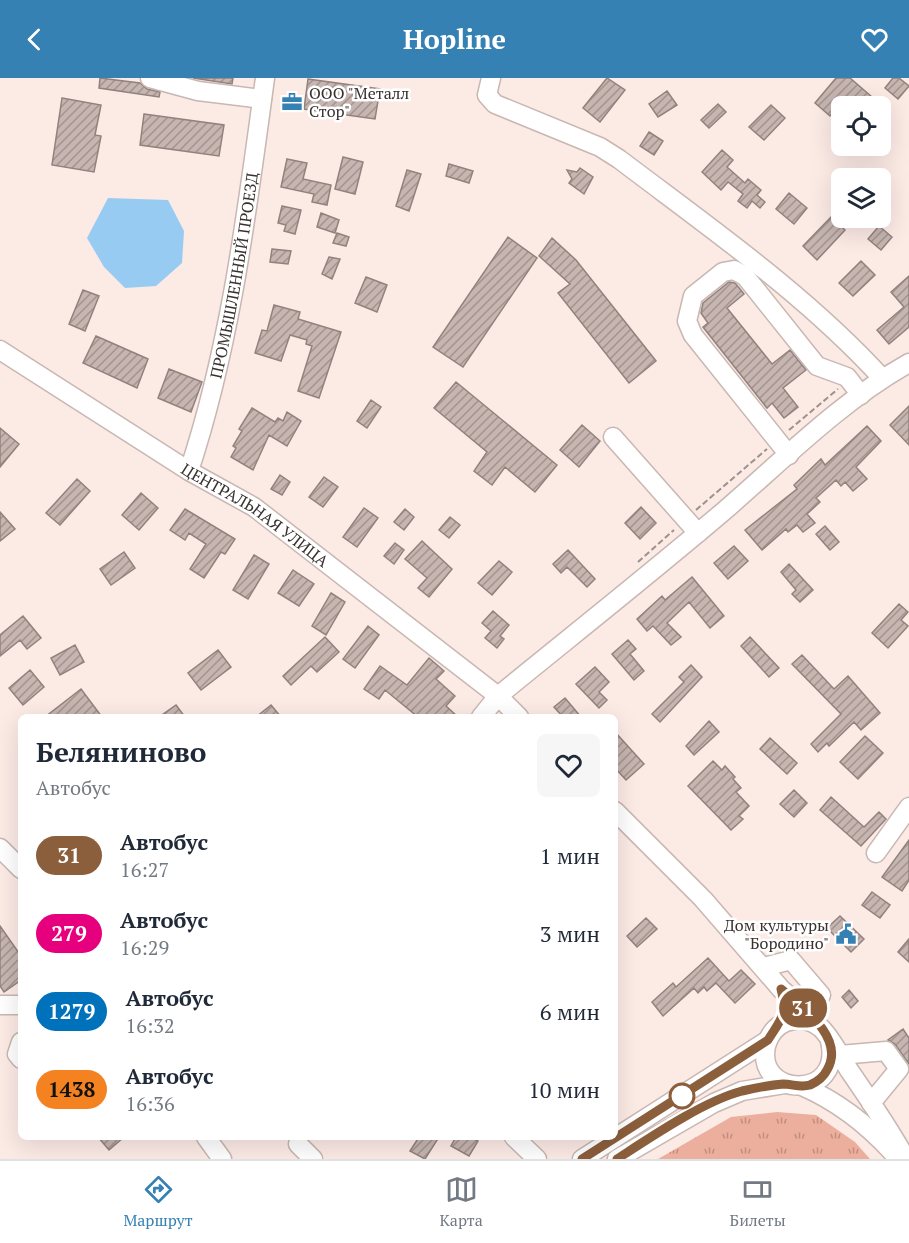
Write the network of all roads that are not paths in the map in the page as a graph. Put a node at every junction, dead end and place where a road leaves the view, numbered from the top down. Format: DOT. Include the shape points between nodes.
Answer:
graph roads {
  1 [pos="150,78"];
  2 [pos="265,78"];
  3 [pos="491,78"];
  4 [pos="240,87"];
  5 [pos="262,99"];
  6 [pos="0,350"];
  7 [pos="909,363"];
  8 [pos="882,378"];
  9 [pos="861,395"];
  10 [pos="613,437"];
  11 [pos="789,455"];
  12 [pos="189,471"];
  13 [pos="698,533"];
  14 [pos="536,666"];
  15 [pos="498,696"];
  16 [pos="483,714"];
  17 [pos="516,714"];
  18 [pos="524,714"];
  19 [pos="909,807"];
  20 [pos="618,814"];
  21 [pos="0,848"];
  22 [pos="876,853"];
  23 [pos="18,866"];
  24 [pos="764,967"];
  25 [pos="781,989"];
  26 [pos="0,1005"];
  27 [pos="18,1005"];
  28 [pos="806,1011"];
  29 [pos="774,1033"];
  30 [pos="830,1041"];
  31 [pos="793,1085"];
  32 [pos="872,1103"];
  33 [pos="618,1135"];
  34 [pos="208,1140"];
  35 [pos="517,1140"];
  36 [pos="611,1140"];
  37 [pos="298,1144"];
  38 [pos="222,1159"];
  39 [pos="313,1159"];
  40 [pos="537,1159"];
  41 [pos="582,1159"];
  42 [pos="617,1159"];
  43 [pos="898,1159"];
  44 [pos="906,1159"];
  1 -- 4 [label="street" via="198,91"];
  2 -- 5 [label="street, ПРОМЫШЛЕННЫЙ ПРОЕЗД"];
  3 -- 8 [label="street" via="487,95 495,104 600,147 619,159 764,268 861,354"];
  4 -- 5 [label="street"];
  5 -- 12 [label="street, ПРОМЫШЛЕННЫЙ ПРОЕЗД" via="240,253 206,418"];
  6 -- 12 [label="street, ЦЕНТРАЛЬНАЯ УЛИЦА"];
  7 -- 8 [label="street"];
  8 -- 9 [label="street"];
  9 -- 11 [label="street"];
  9 -- 11 [label="street" via="849,380 817,366 745,276 734,270 723,272 693,296 687,321 693,335"];
  10 -- 13 [label="street"];
  11 -- 13 [label="street"];
  12 -- 15 [label="street, ЦЕНТРАЛЬНАЯ УЛИЦА" via="254,507"];
  13 -- 14 [label="street"];
  14 -- 15 [label="street"];
  14 -- 18 [label="street" via="524,685"];
  15 -- 16 [label="street"];
  15 -- 17 [label="street, ЦЕНТРАЛЬНАЯ УЛИЦА"];
  19 -- 22 [label="street"];
  20 -- 24 [label="street"];
  21 -- 23 [label="street"];
  24 -- 25 [label="street"];
  24 -- 28 [label="street" via="791,960 821,995"];
  25 -- 28 [label="street"];
  25 -- 29 [label="street" via="784,1010"];
  26 -- 27 [label="street"];
  28 -- 30 [label="street"];
  29 -- 30 [label="street" via="795,1020 812,1023"];
  29 -- 31 [label="street" via="766,1048 767,1065 771,1073"];
  29 -- 33 [label="street"];
  30 -- 31 [label="street" via="829,1067 818,1080"];
  30 -- 32 [label="street"];
  30 -- 32 [label="street" via="886,1051 899,1069"];
  31 -- 42 [label="street" via="742,1091"];
  31 -- 43 [label="street" via="840,1104"];
  32 -- 44 [label="street"];
  34 -- 38 [label="street"];
  35 -- 40 [label="street"];
  36 -- 41 [label="street"];
  37 -- 39 [label="street"];
}
